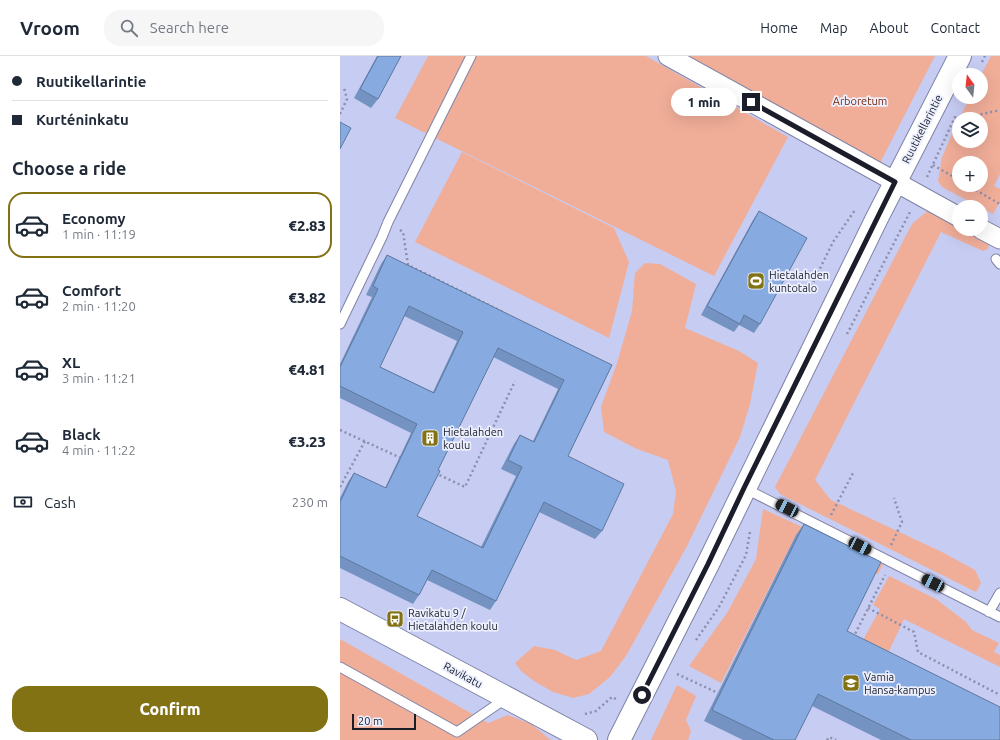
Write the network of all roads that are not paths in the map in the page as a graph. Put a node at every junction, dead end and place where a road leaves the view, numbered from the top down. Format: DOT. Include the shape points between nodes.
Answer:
graph roads {
  1 [pos="471,56"];
  2 [pos="668,56"];
  3 [pos="960,56"];
  4 [pos="895,182"];
  5 [pos="952,212"];
  6 [pos="988,233"];
  7 [pos="1000,239"];
  8 [pos="340,324"];
  9 [pos="744,488"];
  10 [pos="1000,593"];
  11 [pos="340,609"];
  12 [pos="1000,610"];
  13 [pos="989,612"];
  14 [pos="1000,617"];
  15 [pos="340,667"];
  16 [pos="506,698"];
  17 [pos="586,740"];
  18 [pos="619,740"];
  1 -- 8 [label="lane"];
  2 -- 4 [label="street"];
  3 -- 4 [label="main road, Ruutikellarintie"];
  4 -- 5 [label="street"];
  4 -- 9 [label="main road, Ruutikellarintie"];
  6 -- 7 [label="street"];
  9 -- 13 [label="lane"];
  9 -- 18 [label="main road, Ruutikellarintie"];
  10 -- 13 [label="lane"];
  11 -- 16 [label="main road, Ravikatu"];
  12 -- 13 [label="lane"];
  13 -- 14 [label="lane"];
  15 -- 16 [label="lane" via="457,732"];
  16 -- 17 [label="main road, Ravikatu"];
}
